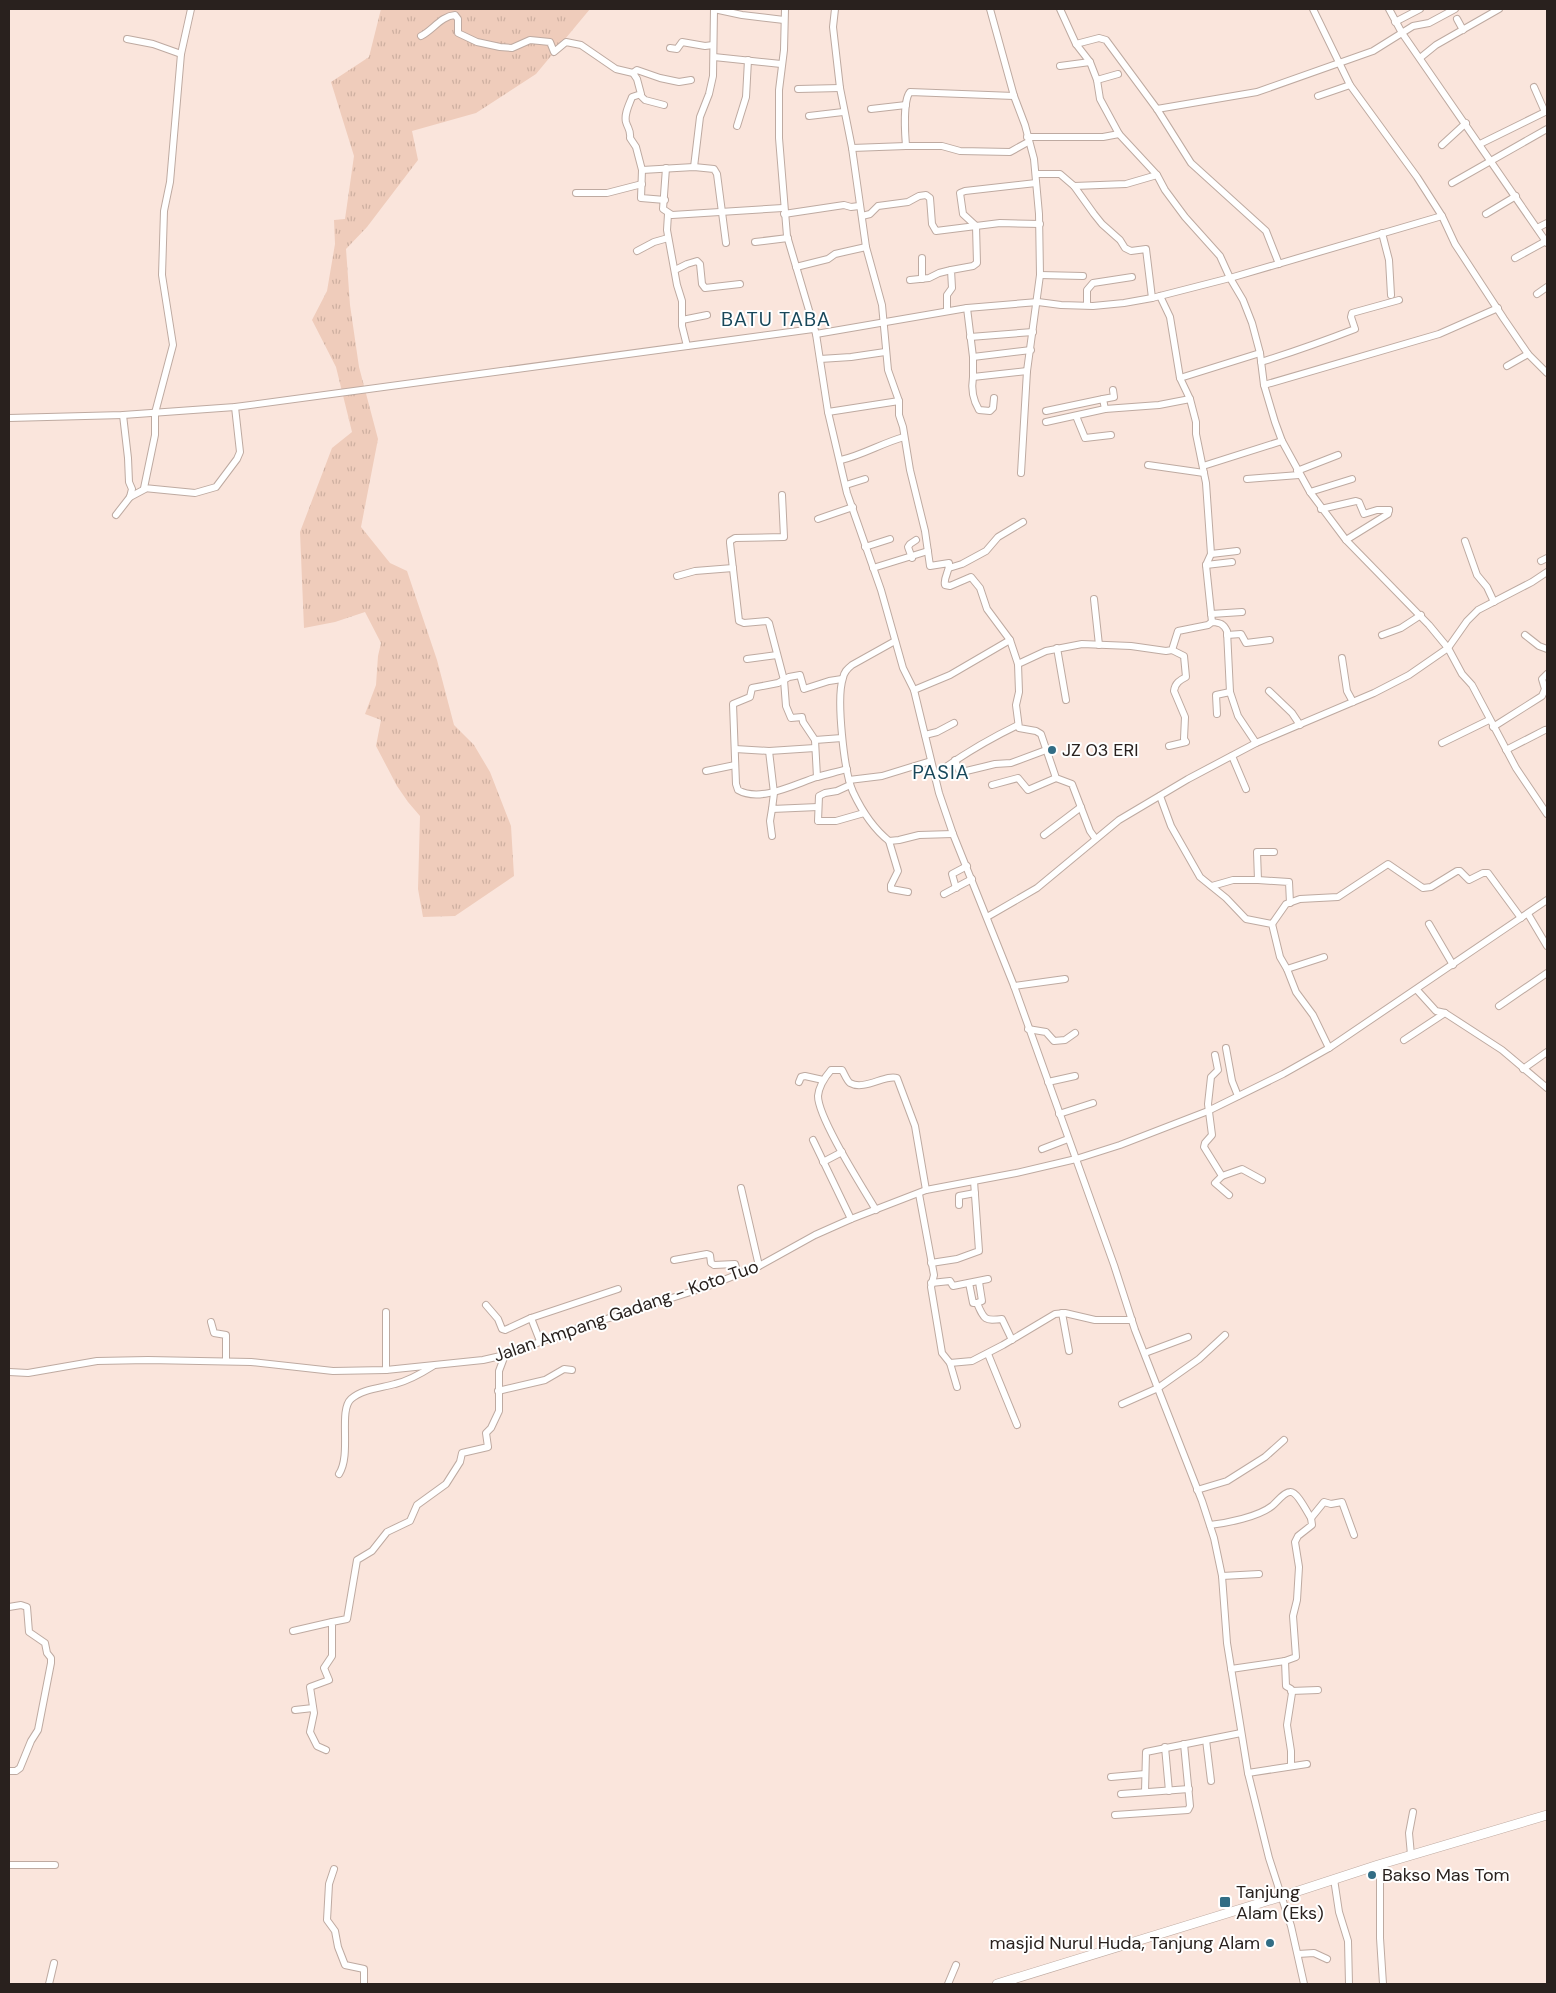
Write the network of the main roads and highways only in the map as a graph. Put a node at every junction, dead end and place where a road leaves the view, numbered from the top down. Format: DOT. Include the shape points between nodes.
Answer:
graph roads {
  1 [pos="1547,1815"];
  2 [pos="997,1984"];
  1 -- 2 [label="highway"];
}
